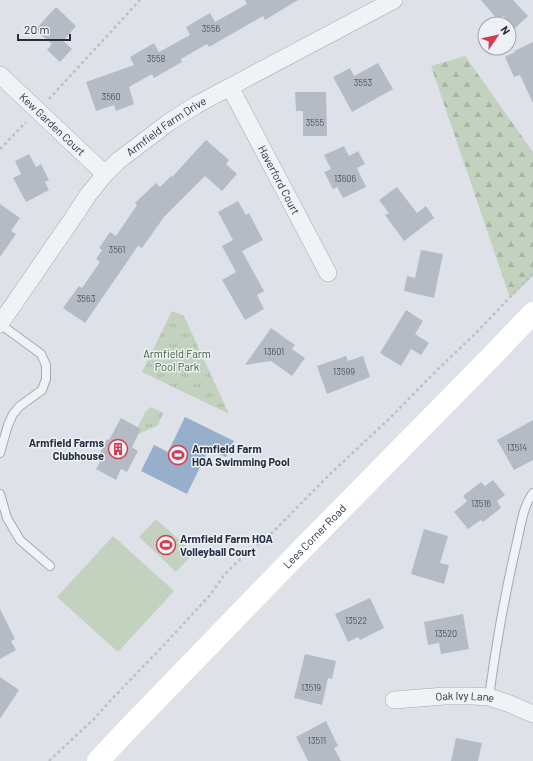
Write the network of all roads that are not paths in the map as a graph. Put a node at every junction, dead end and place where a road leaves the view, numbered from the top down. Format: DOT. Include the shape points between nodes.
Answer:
graph roads {
  1 [pos="394,0"];
  2 [pos="0,75"];
  3 [pos="230,87"];
  4 [pos="105,174"];
  5 [pos="328,273"];
  6 [pos="533,313"];
  7 [pos="0,324"];
  8 [pos="0,453"];
  9 [pos="533,492"];
  10 [pos="0,494"];
  11 [pos="50,566"];
  12 [pos="489,697"];
  13 [pos="394,700"];
  14 [pos="533,714"];
  15 [pos="98,761"];
  1 -- 3 [label="street, Armfield Farm Drive"];
  2 -- 4 [label="street, Kew Garden Court"];
  3 -- 4 [label="street, Armfield Farm Drive" via="168,123"];
  3 -- 5 [label="street, Haverford Court"];
  4 -- 7 [label="street, Armfield Farm Drive"];
  6 -- 15 [label="street, Lees Corner Road"];
  7 -- 8 [label="lane" via="41,354 46,365 46,379 42,390 13,414"];
  9 -- 12 [label="lane" via="526,506 513,560"];
  10 -- 11 [label="lane" via="7,518 20,540"];
  12 -- 13 [label="street, Oak Ivy Lane" via="445,696"];
  12 -- 14 [label="street, Oak Ivy Lane"];
}
